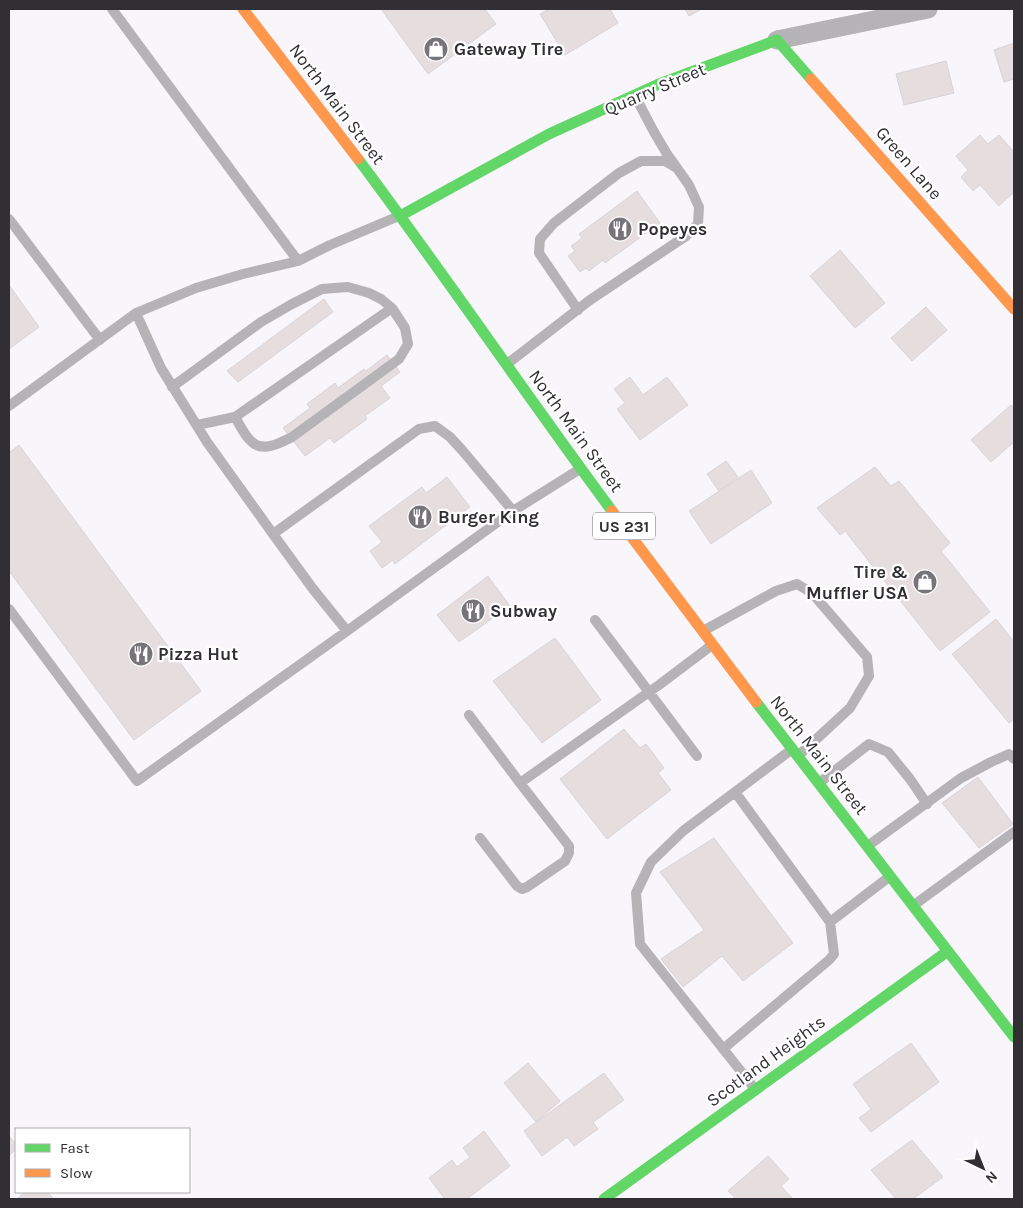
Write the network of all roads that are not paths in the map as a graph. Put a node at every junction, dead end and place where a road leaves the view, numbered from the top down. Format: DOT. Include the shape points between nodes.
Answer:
graph roads {
  1 [pos="112,9"];
  2 [pos="243,9"];
  3 [pos="928,9"];
  4 [pos="777,40"];
  5 [pos="634,96"];
  6 [pos="678,169"];
  7 [pos="400,216"];
  8 [pos="9,219"];
  9 [pos="298,261"];
  10 [pos="392,308"];
  11 [pos="578,310"];
  12 [pos="1014,310"];
  13 [pos="136,313"];
  14 [pos="100,340"];
  15 [pos="506,365"];
  16 [pos="172,387"];
  17 [pos="9,406"];
  18 [pos="235,417"];
  19 [pos="196,425"];
  20 [pos="581,468"];
  21 [pos="513,511"];
  22 [pos="272,534"];
  23 [pos="9,609"];
  24 [pos="595,620"];
  25 [pos="703,631"];
  26 [pos="348,632"];
  27 [pos="713,644"];
  28 [pos="649,692"];
  29 [pos="468,715"];
  30 [pos="795,753"];
  31 [pos="698,756"];
  32 [pos="1014,759"];
  33 [pos="520,783"];
  34 [pos="818,784"];
  35 [pos="734,792"];
  36 [pos="926,804"];
  37 [pos="1014,832"];
  38 [pos="480,838"];
  39 [pos="868,846"];
  40 [pos="890,876"];
  41 [pos="913,906"];
  42 [pos="830,922"];
  43 [pos="948,951"];
  44 [pos="1014,1037"];
  45 [pos="723,1049"];
  46 [pos="756,1090"];
  47 [pos="604,1199"];
  1 -- 9 [label="lane"];
  2 -- 7 [label="main road, North Main Street / US 231"];
  3 -- 4 [label="street, Quarry Street"];
  4 -- 5 [label="main road, Quarry Street"];
  4 -- 12 [label="main road, Green Lane"];
  5 -- 6 [label="lane"];
  5 -- 7 [label="main road, Quarry Street" via="549,134"];
  6 -- 11 [label="lane" via="699,207 698,224 686,236"];
  6 -- 11 [label="lane" via="666,161 642,161 619,173 554,223 540,239 539,252"];
  7 -- 9 [label="lane"];
  7 -- 15 [label="main road, North Main Street / US 231"];
  8 -- 14 [label="lane"];
  9 -- 13 [label="lane" via="196,288"];
  10 -- 16 [label="lane" via="369,293 348,287 322,289 261,322"];
  10 -- 18 [label="lane"];
  10 -- 18 [label="lane" via="405,328 408,344 399,359 292,437 276,446 261,447 251,442"];
  11 -- 15 [label="lane"];
  13 -- 14 [label="lane"];
  13 -- 16 [label="lane"];
  14 -- 17 [label="lane"];
  15 -- 20 [label="main road, North Main Street / US 231"];
  16 -- 19 [label="lane"];
  18 -- 19 [label="lane"];
  19 -- 22 [label="lane"];
  20 -- 21 [label="lane"];
  20 -- 25 [label="main road, North Main Street / US 231"];
  21 -- 22 [label="lane" via="462,450 435,426 419,429"];
  21 -- 26 [label="lane"];
  22 -- 26 [label="lane"];
  23 -- 26 [label="lane" via="137,781"];
  24 -- 28 [label="lane"];
  25 -- 27 [label="main road, North Main Street / US 231"];
  25 -- 30 [label="lane" via="776,591 797,584 812,592 867,657 869,676 850,708"];
  27 -- 28 [label="lane"];
  27 -- 30 [label="main road, North Main Street / US 231"];
  28 -- 31 [label="lane"];
  28 -- 33 [label="lane"];
  29 -- 33 [label="lane"];
  30 -- 34 [label="main road, North Main Street / US 231"];
  30 -- 35 [label="lane"];
  32 -- 36 [label="lane" via="1009,754 991,762 961,778"];
  33 -- 38 [label="lane" via="569,846 565,861 522,888 517,886"];
  34 -- 36 [label="lane" via="869,744 888,752"];
  34 -- 39 [label="main road, North Main Street / US 231"];
  35 -- 42 [label="lane"];
  35 -- 45 [label="lane" via="683,831 651,862 636,893 640,944"];
  36 -- 39 [label="lane"];
  37 -- 41 [label="lane"];
  39 -- 40 [label="main road, North Main Street / US 231"];
  40 -- 41 [label="main road, North Main Street / US 231"];
  40 -- 42 [label="lane"];
  41 -- 43 [label="main road, North Main Street / US 231"];
  42 -- 45 [label="lane" via="834,954 829,960"];
  43 -- 44 [label="main road, North Main Street / US 231"];
  43 -- 46 [label="main road, Scotland Heights"];
  45 -- 46 [label="lane"];
  46 -- 47 [label="main road, Scotland Heights"];
}
